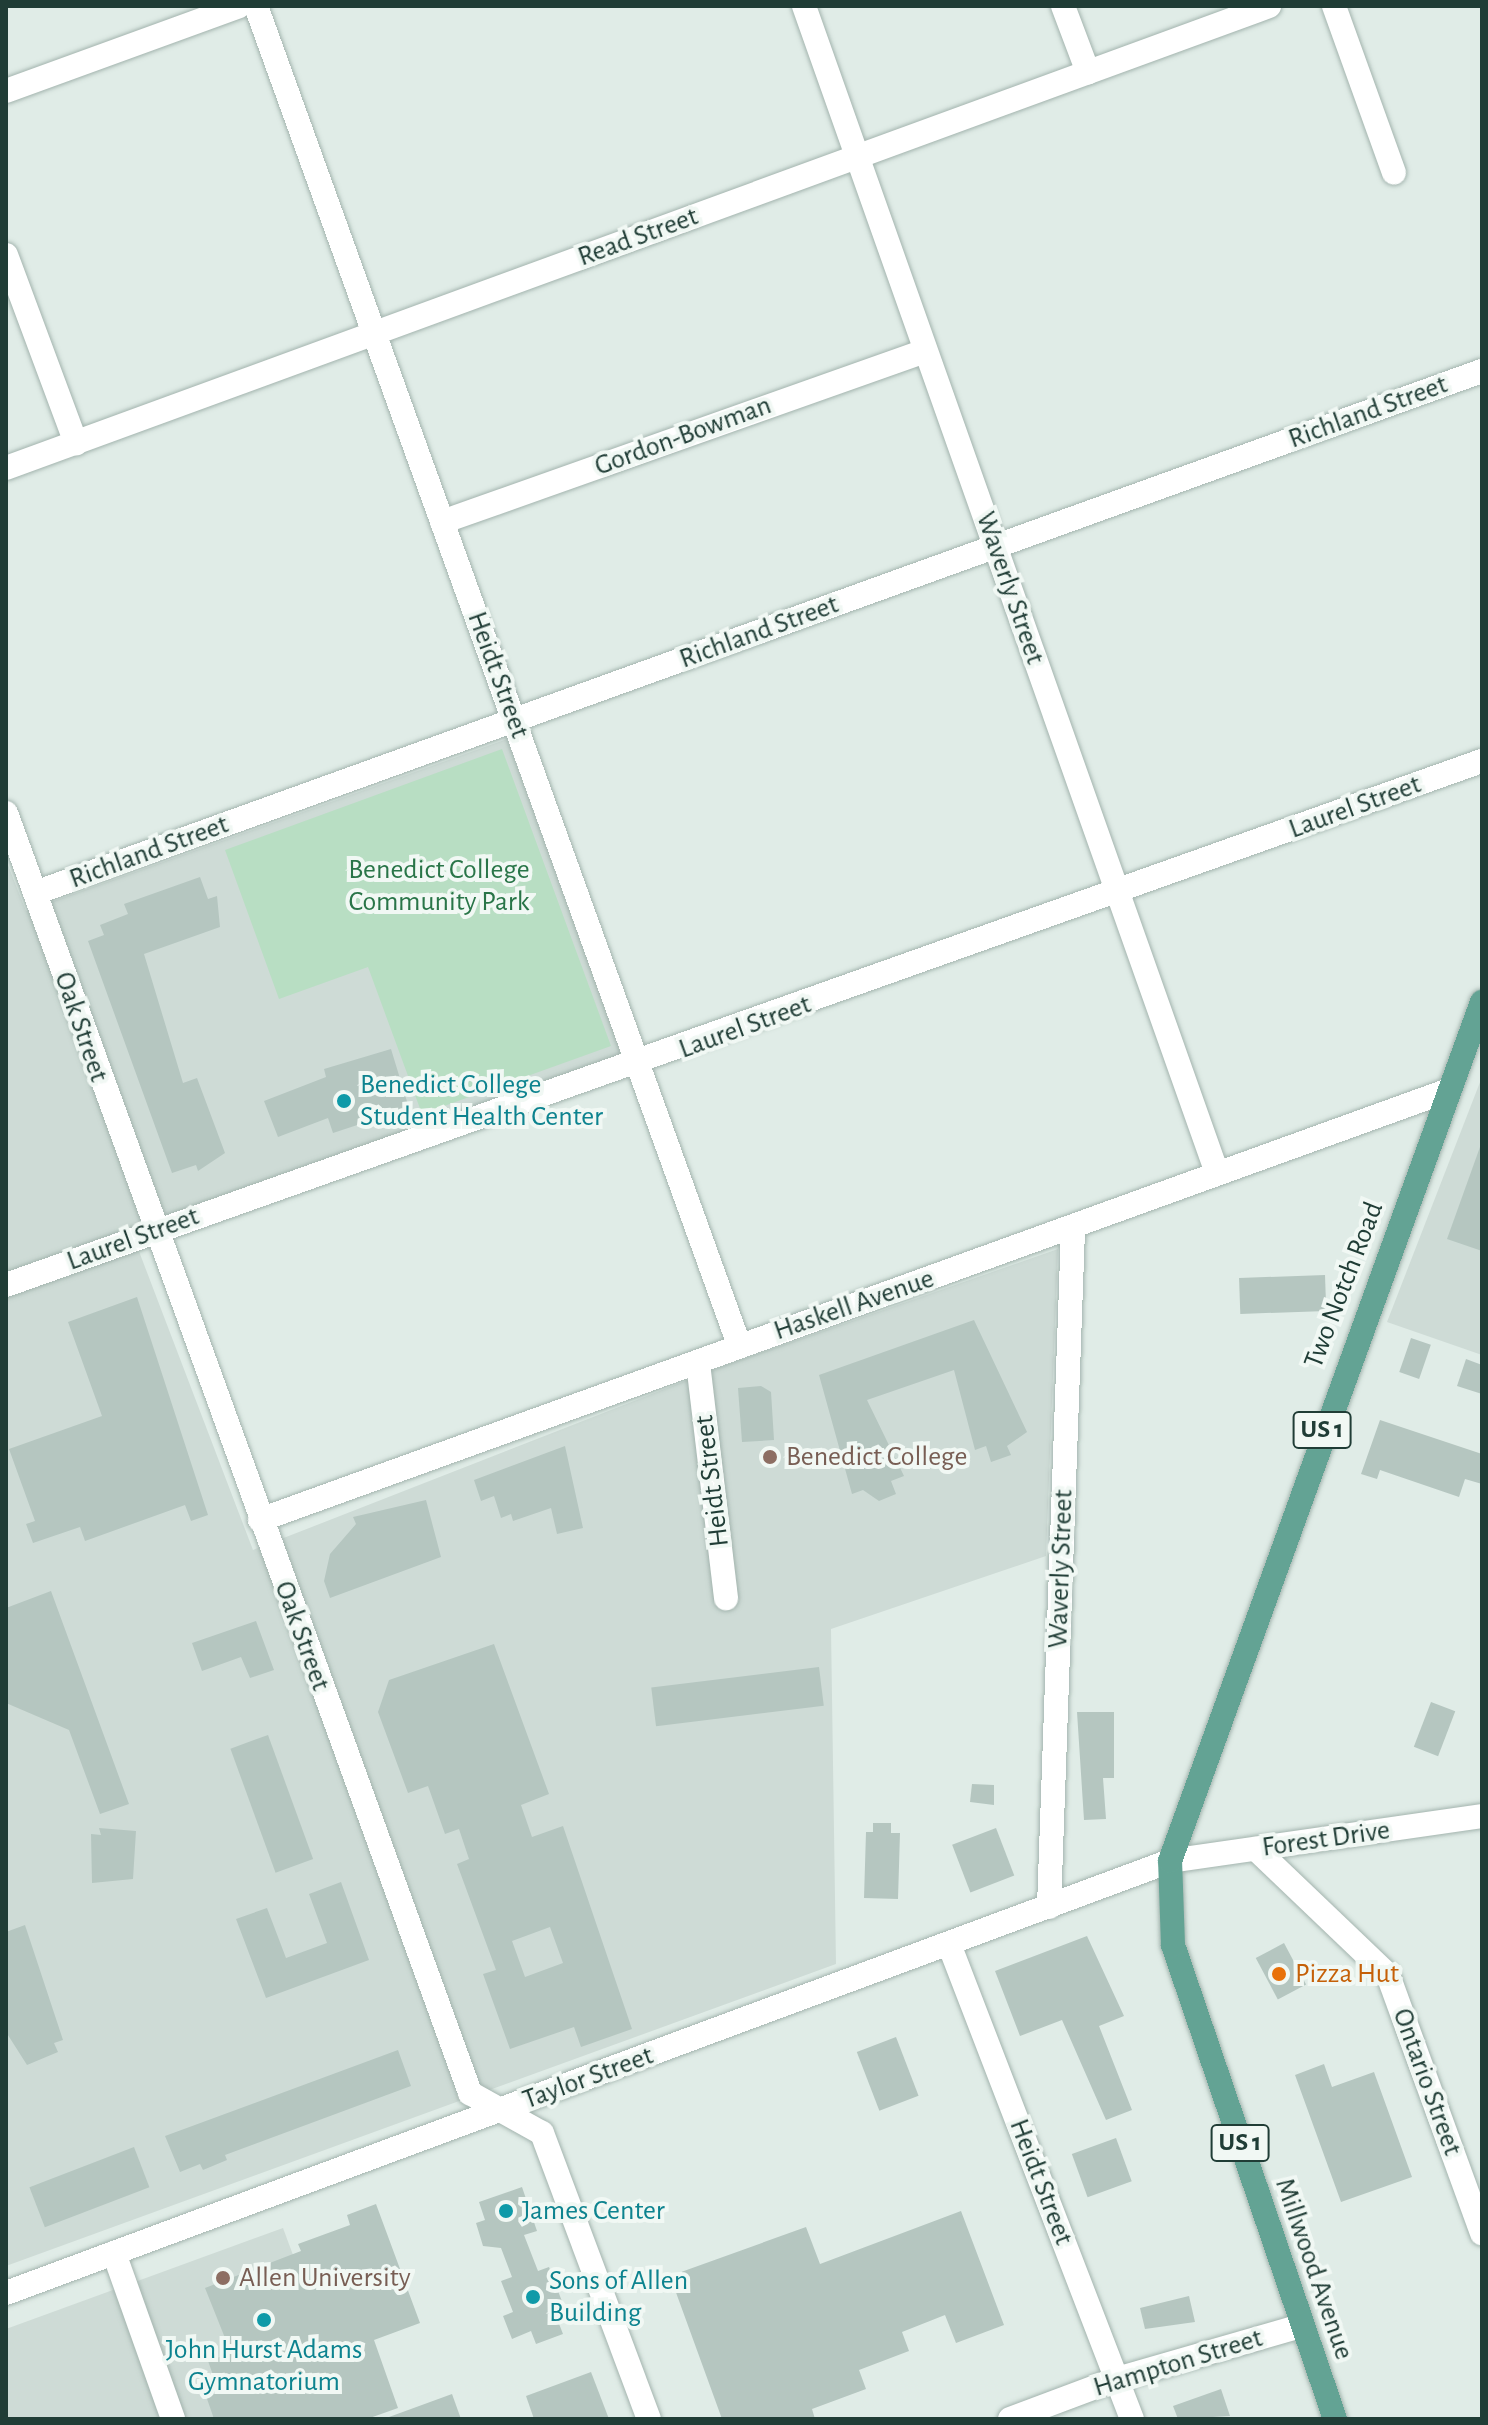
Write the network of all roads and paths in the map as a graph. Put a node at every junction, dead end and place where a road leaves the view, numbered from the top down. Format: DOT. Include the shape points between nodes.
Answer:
graph roads {
  1 [pos="239,6"];
  2 [pos="256,6"];
  3 [pos="804,6"];
  4 [pos="1063,6"];
  5 [pos="1269,6"];
  6 [pos="1334,6"];
  7 [pos="193,15"];
  8 [pos="1088,72"];
  9 [pos="6,91"];
  10 [pos="858,156"];
  11 [pos="1394,173"];
  12 [pos="6,255"];
  13 [pos="372,335"];
  14 [pos="925,351"];
  15 [pos="1482,371"];
  16 [pos="76,443"];
  17 [pos="6,468"];
  18 [pos="442,522"];
  19 [pos="997,546"];
  20 [pos="515,720"];
  21 [pos="1476,766"];
  22 [pos="6,813"];
  23 [pos="35,893"];
  24 [pos="1115,893"];
  25 [pos="1482,1002"];
  26 [pos="638,1067"];
  27 [pos="1449,1090"];
  28 [pos="1216,1170"];
  29 [pos="1073,1230"];
  30 [pos="152,1231"];
  31 [pos="6,1285"];
  32 [pos="739,1345"];
  33 [pos="698,1363"];
  34 [pos="260,1520"];
  35 [pos="726,1598"];
  36 [pos="1482,1816"];
  37 [pos="1256,1849"];
  38 [pos="1170,1861"];
  39 [pos="1049,1907"];
  40 [pos="949,1944"];
  41 [pos="501,2110"];
  42 [pos="1482,2233"];
  43 [pos="114,2253"];
  44 [pos="6,2293"];
  45 [pos="1301,2326"];
  46 [pos="1117,2379"];
  47 [pos="173,2419"];
  48 [pos="649,2419"];
  49 [pos="1010,2419"];
  50 [pos="1132,2419"];
  51 [pos="1335,2419"];
  1 -- 7 [label="street"];
  2 -- 13 [label="street, Heidt Street"];
  3 -- 10 [label="street, Waverly Street"];
  4 -- 8 [label="street"];
  5 -- 8 [label="street, Read Street"];
  6 -- 11 [label="street"];
  7 -- 9 [label="street"];
  8 -- 10 [label="street, Read Street"];
  10 -- 13 [label="street, Read Street"];
  10 -- 14 [label="street, Waverly Street"];
  12 -- 16 [label="street"];
  13 -- 16 [label="street, Read Street"];
  13 -- 18 [label="street, Heidt Street"];
  14 -- 18 [label="street, Gordon-Bowman"];
  14 -- 19 [label="street, Waverly Street"];
  15 -- 19 [label="street, Richland Street"];
  16 -- 17 [label="street, Read Street"];
  18 -- 20 [label="street, Heidt Street"];
  19 -- 20 [label="street, Richland Street"];
  19 -- 24 [label="street, Waverly Street"];
  20 -- 23 [label="street, Richland Street"];
  20 -- 26 [label="street, Heidt Street"];
  21 -- 24 [label="street, Laurel Street"];
  22 -- 23 [label="street, Oak Street"];
  23 -- 30 [label="street, Oak Street"];
  24 -- 26 [label="street, Laurel Street"];
  24 -- 28 [label="street, Waverly Street"];
  25 -- 27 [label="main road, Two Notch Road / US 1"];
  26 -- 30 [label="street, Laurel Street"];
  26 -- 32 [label="street, Heidt Street"];
  27 -- 28 [label="street, Haskell Avenue"];
  27 -- 38 [label="main road, Two Notch Road / US 1"];
  28 -- 29 [label="street, Haskell Avenue"];
  29 -- 32 [label="street, Haskell Avenue"];
  29 -- 39 [label="street, Waverly Street"];
  30 -- 31 [label="street, Laurel Street"];
  30 -- 34 [label="street, Oak Street"];
  32 -- 33 [label="street, Haskell Avenue"];
  33 -- 34 [label="street, Haskell Avenue"];
  33 -- 35 [label="street, Heidt Street"];
  34 -- 41 [label="street, Oak Street" via="470,2093"];
  36 -- 37 [label="street, Forest Drive"];
  37 -- 38 [label="street, Forest Drive"];
  37 -- 42 [label="street, Ontario Street" via="1388,1975"];
  38 -- 39 [label="street, Taylor Street"];
  38 -- 45 [label="main road, Millwood Avenue / US 1" via="1173,1945"];
  39 -- 40 [label="street, Taylor Street"];
  40 -- 41 [label="street, Taylor Street"];
  40 -- 46 [label="street, Heidt Street"];
  41 -- 43 [label="street, Taylor Street"];
  41 -- 48 [label="street, Oak Street" via="542,2133"];
  43 -- 44 [label="street, Taylor Street"];
  43 -- 47 [label="street"];
  45 -- 46 [label="street, Hampton Street"];
  45 -- 51 [label="main road, Millwood Avenue / US 1"];
  46 -- 49 [label="street, Hampton Street"];
  46 -- 50 [label="street, Heidt Street"];
}
